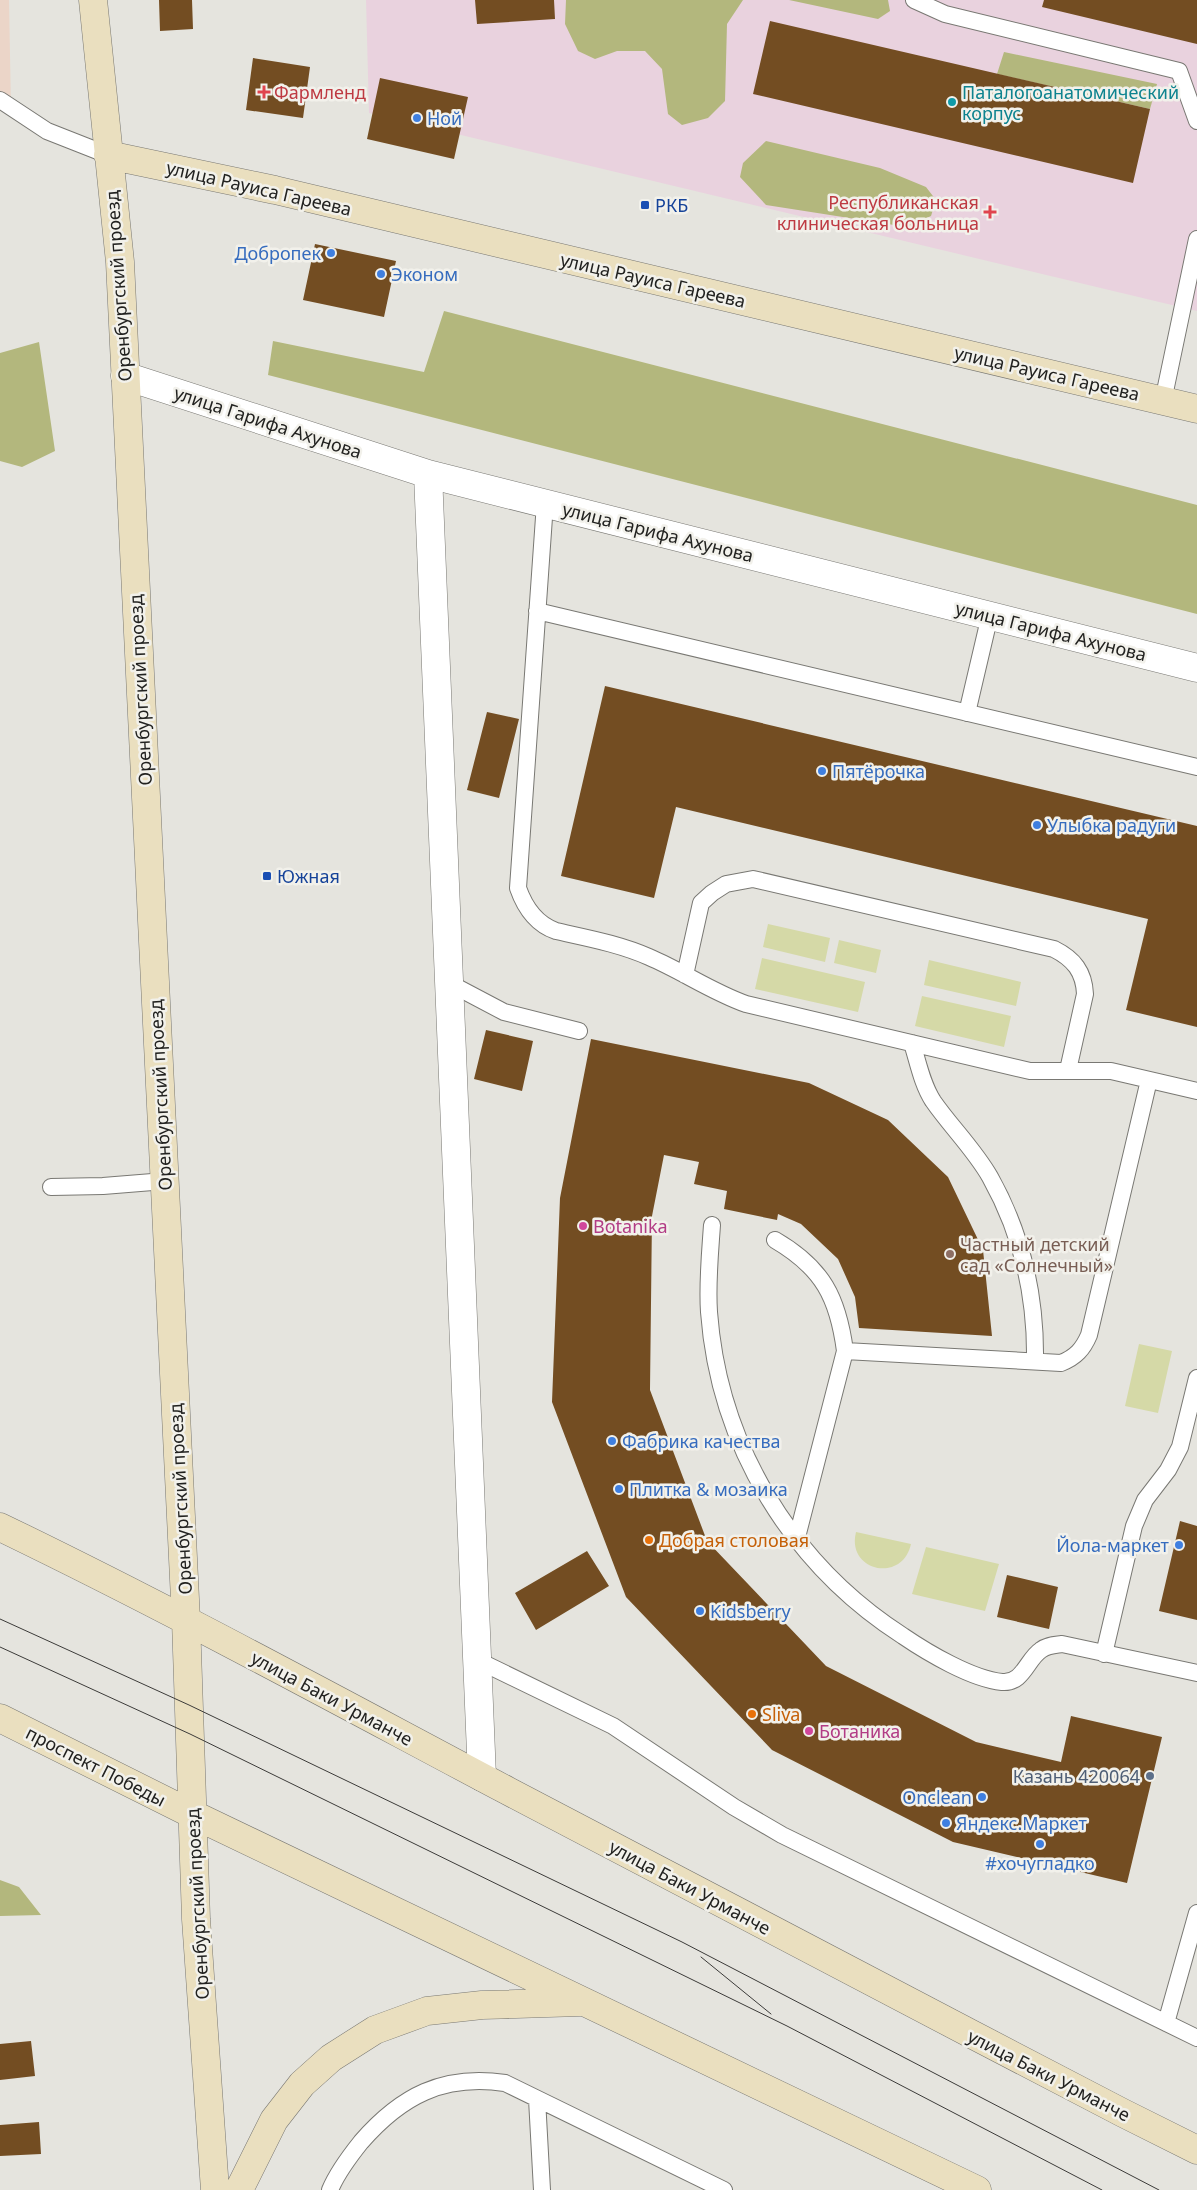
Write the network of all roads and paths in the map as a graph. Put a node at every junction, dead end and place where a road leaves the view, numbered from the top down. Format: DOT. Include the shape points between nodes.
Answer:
graph roads {
  1 [pos="93,0"];
  2 [pos="914,0"];
  3 [pos="945,7"];
  4 [pos="0,100"];
  5 [pos="1197,121"];
  6 [pos="108,155"];
  7 [pos="1197,239"];
  8 [pos="125,376"];
  9 [pos="1163,401"];
  10 [pos="1197,409"];
  11 [pos="428,474"];
  12 [pos="545,503"];
  13 [pos="537,611"];
  14 [pos="990,616"];
  15 [pos="1197,668"];
  16 [pos="967,713"];
  17 [pos="1197,768"];
  18 [pos="685,975"];
  19 [pos="449,983"];
  20 [pos="579,1031"];
  21 [pos="912,1043"];
  22 [pos="1068,1070"];
  23 [pos="1149,1080"];
  24 [pos="1197,1091"];
  25 [pos="164,1181"];
  26 [pos="51,1187"];
  27 [pos="712,1225"];
  28 [pos="776,1240"];
  29 [pos="845,1351"];
  30 [pos="1035,1361"];
  31 [pos="1197,1378"];
  32 [pos="0,1527"];
  33 [pos="796,1541"];
  34 [pos="186,1620"];
  35 [pos="1104,1654"];
  36 [pos="477,1660"];
  37 [pos="1197,1674"];
  38 [pos="0,1718"];
  39 [pos="482,1777"];
  40 [pos="192,1814"];
  41 [pos="1197,1913"];
  42 [pos="586,2002"];
  43 [pos="1166,2023"];
  44 [pos="1197,2038"];
  45 [pos="537,2099"];
  46 [pos="1197,2150"];
  47 [pos="215,2190"];
  48 [pos="239,2190"];
  49 [pos="330,2190"];
  50 [pos="542,2190"];
  51 [pos="724,2190"];
  52 [pos="977,2190"];
  1 -- 6 [label="main road, Оренбургский проезд"];
  2 -- 3 [label="lane"];
  3 -- 5 [label="lane" via="1180,71"];
  4 -- 6 [label="lane" via="47,131"];
  6 -- 8 [label="main road, Оренбургский проезд" via="120,262"];
  6 -- 9 [label="main road, улица Рауиса Гареева" via="275,190"];
  7 -- 9 [label="lane"];
  8 -- 11 [label="street, улица Гарифа Ахунова"];
  8 -- 25 [label="main road, Оренбургский проезд"];
  9 -- 10 [label="main road, улица Рауиса Гареева"];
  11 -- 12 [label="street, улица Гарифа Ахунова"];
  11 -- 19 [label="street"];
  12 -- 13 [label="lane"];
  12 -- 14 [label="street, улица Гарифа Ахунова"];
  13 -- 16 [label="lane"];
  13 -- 18 [label="lane" via="518,888 536,919 548,928 636,952"];
  14 -- 15 [label="street, улица Гарифа Ахунова"];
  14 -- 16 [label="lane"];
  16 -- 17 [label="lane"];
  18 -- 21 [label="lane" via="746,1004"];
  18 -- 22 [label="lane" via="701,903 726,884 753,879 1054,949 1072,961 1084,982 1085,994"];
  19 -- 20 [label="lane" via="504,1012"];
  19 -- 36 [label="street"];
  21 -- 22 [label="lane" via="1030,1071"];
  21 -- 30 [label="lane" via="932,1100 968,1143 1008,1214 1031,1292"];
  22 -- 23 [label="lane" via="1111,1071"];
  23 -- 24 [label="lane"];
  23 -- 30 [label="lane" via="1084,1346 1077,1354 1061,1362"];
  25 -- 26 [label="lane"];
  25 -- 34 [label="main road, Оренбургский проезд"];
  27 -- 33 [label="lane" via="708,1266 709,1312 727,1408 748,1462"];
  28 -- 29 [label="lane" via="812,1267 828,1290 840,1321"];
  29 -- 30 [label="lane"];
  29 -- 33 [label="lane"];
  31 -- 35 [label="lane" via="1180,1447 1168,1470 1145,1500 1134,1526"];
  32 -- 34 [label="main road"];
  33 -- 35 [label="lane" via="833,1582 874,1618 928,1652 982,1677 1009,1681 1025,1670 1034,1655 1052,1645 1062,1644"];
  34 -- 39 [label="main road, улица Баки Урманче"];
  34 -- 40 [label="main road, Оренбургский проезд"];
  35 -- 37 [label="lane"];
  36 -- 39 [label="street"];
  36 -- 43 [label="lane" via="613,1726 718,1797 782,1835"];
  38 -- 40 [label="main road, проспект Победы"];
  39 -- 46 [label="main road, улица Баки Урманче"];
  40 -- 42 [label="main road"];
  40 -- 47 [label="main road, Оренбургский проезд"];
  41 -- 43 [label="lane"];
  42 -- 48 [label="main road" via="482,2005 427,2011 375,2030 330,2058 302,2084 274,2120"];
  42 -- 52 [label="main road"];
  43 -- 44 [label="lane"];
  45 -- 49 [label="lane" via="505,2084 488,2081 432,2088 409,2099 378,2123 350,2156"];
  45 -- 50 [label="lane"];
  45 -- 51 [label="lane"];
}
